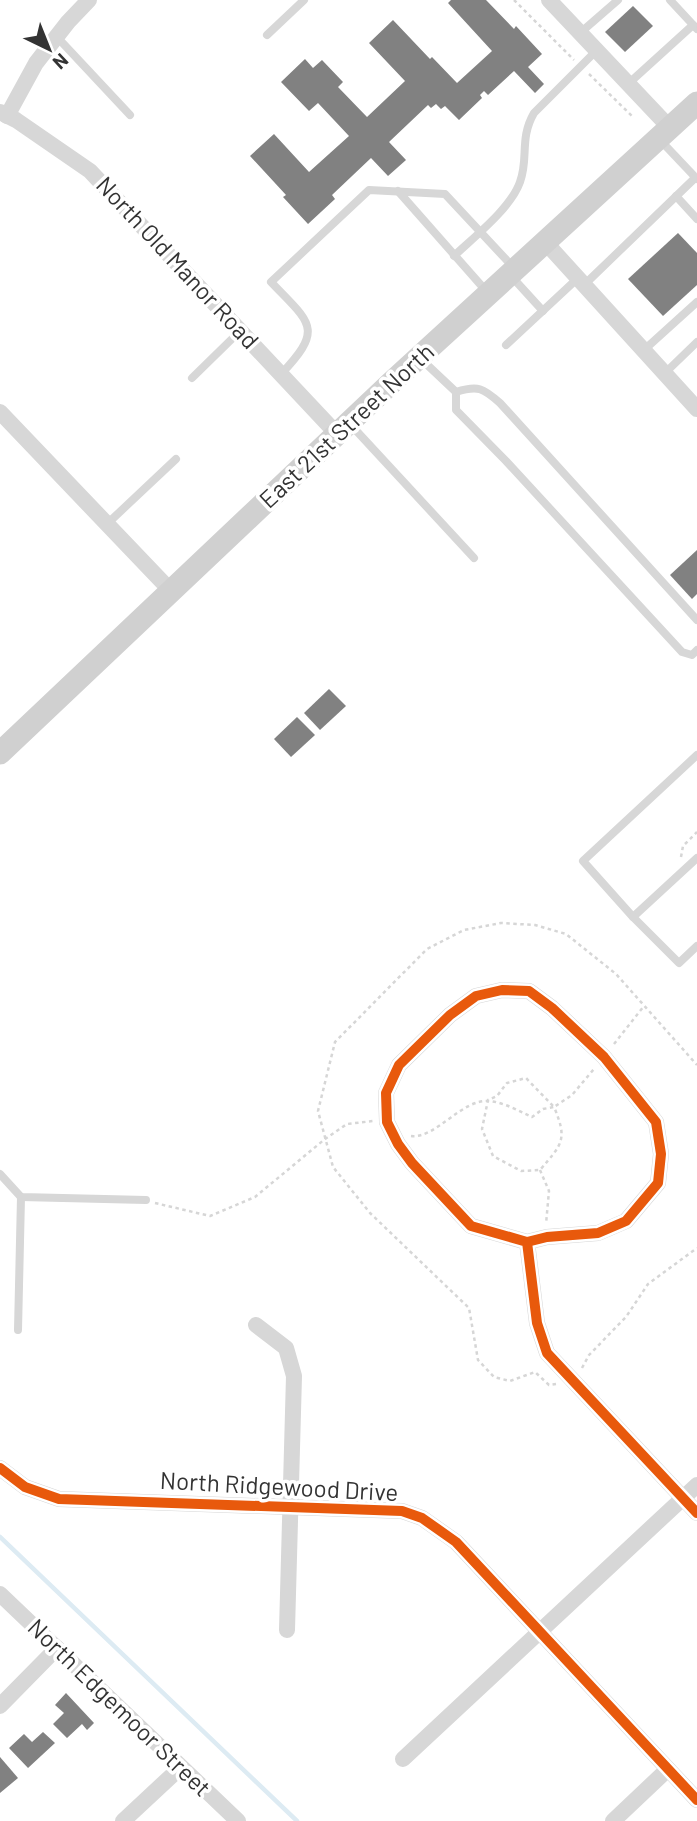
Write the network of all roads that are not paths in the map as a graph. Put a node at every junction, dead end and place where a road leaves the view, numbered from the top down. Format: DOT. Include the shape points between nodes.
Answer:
graph roads {
  1 [pos="89,0"];
  2 [pos="304,0"];
  3 [pos="549,0"];
  4 [pos="618,0"];
  5 [pos="670,0"];
  6 [pos="695,27"];
  7 [pos="580,33"];
  8 [pos="267,35"];
  9 [pos="57,37"];
  10 [pos="597,50"];
  11 [pos="628,84"];
  12 [pos="696,105"];
  13 [pos="4,114"];
  14 [pos="130,115"];
  15 [pos="664,133"];
  16 [pos="696,179"];
  17 [pos="398,191"];
  18 [pos="677,196"];
  19 [pos="697,219"];
  20 [pos="480,231"];
  21 [pos="546,243"];
  22 [pos="454,256"];
  23 [pos="513,272"];
  24 [pos="581,282"];
  25 [pos="489,294"];
  26 [pos="697,302"];
  27 [pos="543,311"];
  28 [pos="240,331"];
  29 [pos="697,342"];
  30 [pos="506,345"];
  31 [pos="643,350"];
  32 [pos="419,357"];
  33 [pos="664,373"];
  34 [pos="281,374"];
  35 [pos="192,379"];
  36 [pos="456,392"];
  37 [pos="697,409"];
  38 [pos="0,412"];
  39 [pos="343,428"];
  40 [pos="176,459"];
  41 [pos="107,524"];
  42 [pos="474,558"];
  43 [pos="171,591"];
  44 [pos="697,620"];
  45 [pos="697,650"];
  46 [pos="2,746"];
  47 [pos="697,754"];
  48 [pos="697,858"];
  49 [pos="633,916"];
  50 [pos="697,946"];
  51 [pos="0,1174"];
  52 [pos="21,1197"];
  53 [pos="146,1200"];
  54 [pos="527,1242"];
  55 [pos="256,1325"];
  56 [pos="18,1330"];
  57 [pos="0,1468"];
  58 [pos="697,1485"];
  59 [pos="683,1499"];
  60 [pos="291,1506"];
  61 [pos="697,1513"];
  62 [pos="0,1594"];
  63 [pos="287,1630"];
  64 [pos="540,1633"];
  65 [pos="57,1648"];
  66 [pos="0,1706"];
  67 [pos="403,1759"];
  68 [pos="181,1766"];
  69 [pos="668,1769"];
  70 [pos="697,1800"];
  71 [pos="123,1821"];
  72 [pos="238,1821"];
  73 [pos="613,1821"];
  1 -- 9 [label="street"];
  2 -- 8 [label="lane"];
  3 -- 7 [label="street"];
  4 -- 7 [label="lane"];
  5 -- 6 [label="lane"];
  6 -- 11 [label="lane"];
  7 -- 10 [label="street"];
  9 -- 13 [label="street"];
  9 -- 14 [label="lane"];
  10 -- 11 [label="street"];
  10 -- 20 [label="lane" via="534,113 523,144 519,185"];
  11 -- 15 [label="street"];
  12 -- 15 [label="main road, East 21st Street North"];
  13 -- 28 [label="street, North Old Manor Road" via="90,171"];
  15 -- 16 [label="lane"];
  15 -- 21 [label="main road, East 21st Street North"];
  16 -- 18 [label="lane"];
  17 -- 20 [label="lane" via="445,194"];
  17 -- 22 [label="lane"];
  17 -- 34 [label="lane" via="369,190 271,282 308,328 306,346"];
  18 -- 19 [label="lane"];
  18 -- 24 [label="lane"];
  20 -- 22 [label="lane"];
  20 -- 23 [label="lane"];
  21 -- 23 [label="main road, East 21st Street North"];
  21 -- 24 [label="street"];
  22 -- 25 [label="lane"];
  23 -- 25 [label="main road, East 21st Street North"];
  23 -- 27 [label="lane"];
  24 -- 27 [label="lane"];
  24 -- 31 [label="street"];
  25 -- 32 [label="main road, East 21st Street North"];
  26 -- 31 [label="lane"];
  27 -- 30 [label="lane"];
  28 -- 34 [label="street, North Old Manor Road"];
  28 -- 35 [label="lane"];
  29 -- 33 [label="lane"];
  31 -- 33 [label="street"];
  32 -- 36 [label="lane"];
  32 -- 39 [label="main road, East 21st Street North"];
  33 -- 37 [label="street"];
  34 -- 39 [label="street, North Old Manor Road"];
  36 -- 44 [label="lane" via="473,386 500,403"];
  36 -- 45 [label="lane" via="456,410 682,652 692,655"];
  38 -- 41 [label="street"];
  39 -- 42 [label="lane"];
  39 -- 43 [label="main road, East 21st Street North"];
  40 -- 41 [label="lane"];
  41 -- 43 [label="street"];
  43 -- 46 [label="main road, East 21st Street North"];
  47 -- 49 [label="lane" via="583,861"];
  48 -- 49 [label="lane"];
  49 -- 50 [label="lane" via="679,963"];
  51 -- 52 [label="lane"];
  52 -- 53 [label="lane"];
  52 -- 56 [label="lane"];
  54 -- 54 [label="street" via="471,1226 412,1163 387,1122 386,1093 399,1065 450,1014 476,996 502,990 528,991 604,1056 656,1122 661,1154 657,1183 626,1221 598,1233"];
  54 -- 59 [label="street" via="537,1323 547,1353"];
  55 -- 60 [label="street" via="286,1348 294,1376"];
  57 -- 60 [label="street, North Ridgewood Drive" via="25,1487 59,1499"];
  58 -- 59 [label="street"];
  59 -- 61 [label="street"];
  59 -- 64 [label="street"];
  60 -- 63 [label="street"];
  60 -- 64 [label="street, North Ridgewood Drive" via="402,1511 422,1518 456,1542"];
  62 -- 65 [label="street, North Edgemoor Street"];
  64 -- 67 [label="street"];
  64 -- 69 [label="street, North Ridgewood Drive"];
  65 -- 66 [label="street"];
  65 -- 68 [label="street, North Edgemoor Street"];
  68 -- 71 [label="street"];
  68 -- 72 [label="street, North Edgemoor Street"];
  69 -- 70 [label="street, North Ridgewood Drive"];
  69 -- 73 [label="street"];
}
